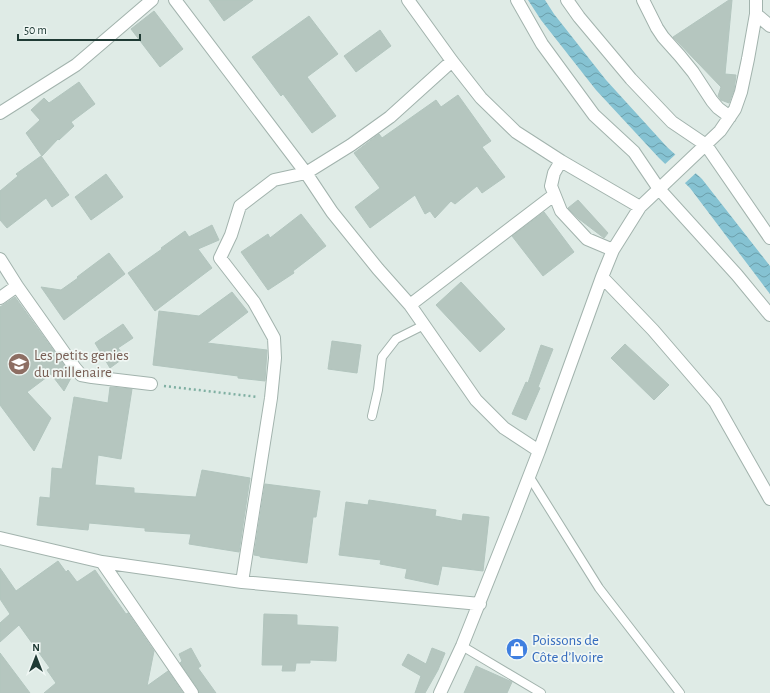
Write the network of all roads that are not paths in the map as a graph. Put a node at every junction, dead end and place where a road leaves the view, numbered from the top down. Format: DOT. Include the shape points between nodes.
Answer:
graph roads {
  1 [pos="152,0"];
  2 [pos="175,0"];
  3 [pos="408,0"];
  4 [pos="516,0"];
  5 [pos="567,0"];
  6 [pos="643,0"];
  7 [pos="756,0"];
  8 [pos="756,14"];
  9 [pos="770,26"];
  10 [pos="452,61"];
  11 [pos="0,113"];
  12 [pos="730,117"];
  13 [pos="706,145"];
  14 [pos="561,162"];
  15 [pos="306,173"];
  16 [pos="659,189"];
  17 [pos="554,195"];
  18 [pos="640,207"];
  19 [pos="770,238"];
  20 [pos="613,250"];
  21 [pos="0,259"];
  22 [pos="602,277"];
  23 [pos="17,286"];
  24 [pos="0,298"];
  25 [pos="410,305"];
  26 [pos="770,316"];
  27 [pos="424,325"];
  28 [pos="151,384"];
  29 [pos="372,416"];
  30 [pos="539,451"];
  31 [pos="529,476"];
  32 [pos="770,499"];
  33 [pos="0,538"];
  34 [pos="102,562"];
  35 [pos="242,582"];
  36 [pos="480,604"];
  37 [pos="462,646"];
  38 [pos="192,693"];
  39 [pos="440,693"];
  40 [pos="541,693"];
  41 [pos="680,693"];
  1 -- 11 [label="street" via="76,65"];
  2 -- 15 [label="street"];
  3 -- 10 [label="street"];
  4 -- 16 [label="street" via="542,44 594,115 634,152"];
  5 -- 13 [label="street" via="631,79 672,122"];
  6 -- 12 [label="street" via="663,37 693,72 712,101"];
  7 -- 8 [label="street"];
  8 -- 9 [label="street"];
  8 -- 12 [label="street" via="741,92"];
  10 -- 14 [label="street" via="481,98 516,132"];
  10 -- 15 [label="street" via="390,117"];
  12 -- 13 [label="street" via="720,132"];
  13 -- 16 [label="street"];
  13 -- 19 [label="street"];
  14 -- 17 [label="street" via="554,173 551,186"];
  14 -- 18 [label="street"];
  15 -- 25 [label="street" via="332,212"];
  15 -- 35 [label="street" via="274,180 240,206 231,235 220,258 254,302 274,338 276,358"];
  16 -- 18 [label="street"];
  16 -- 26 [label="street" via="737,275"];
  17 -- 20 [label="street" via="561,211 587,239"];
  17 -- 25 [label="street"];
  18 -- 20 [label="street"];
  20 -- 22 [label="street"];
  21 -- 23 [label="street"];
  22 -- 30 [label="street"];
  22 -- 32 [label="street" via="653,330 715,402"];
  23 -- 24 [label="street"];
  23 -- 28 [label="street" via="81,375"];
  25 -- 27 [label="street"];
  27 -- 29 [label="lane" via="396,339 382,357"];
  27 -- 30 [label="street" via="476,400 504,428"];
  30 -- 31 [label="street"];
  31 -- 36 [label="street"];
  31 -- 41 [label="lane" via="599,588"];
  33 -- 34 [label="street"];
  34 -- 35 [label="street"];
  34 -- 38 [label="street"];
  35 -- 36 [label="street"];
  36 -- 37 [label="street"];
  37 -- 39 [label="street"];
  37 -- 40 [label="lane"];
}
